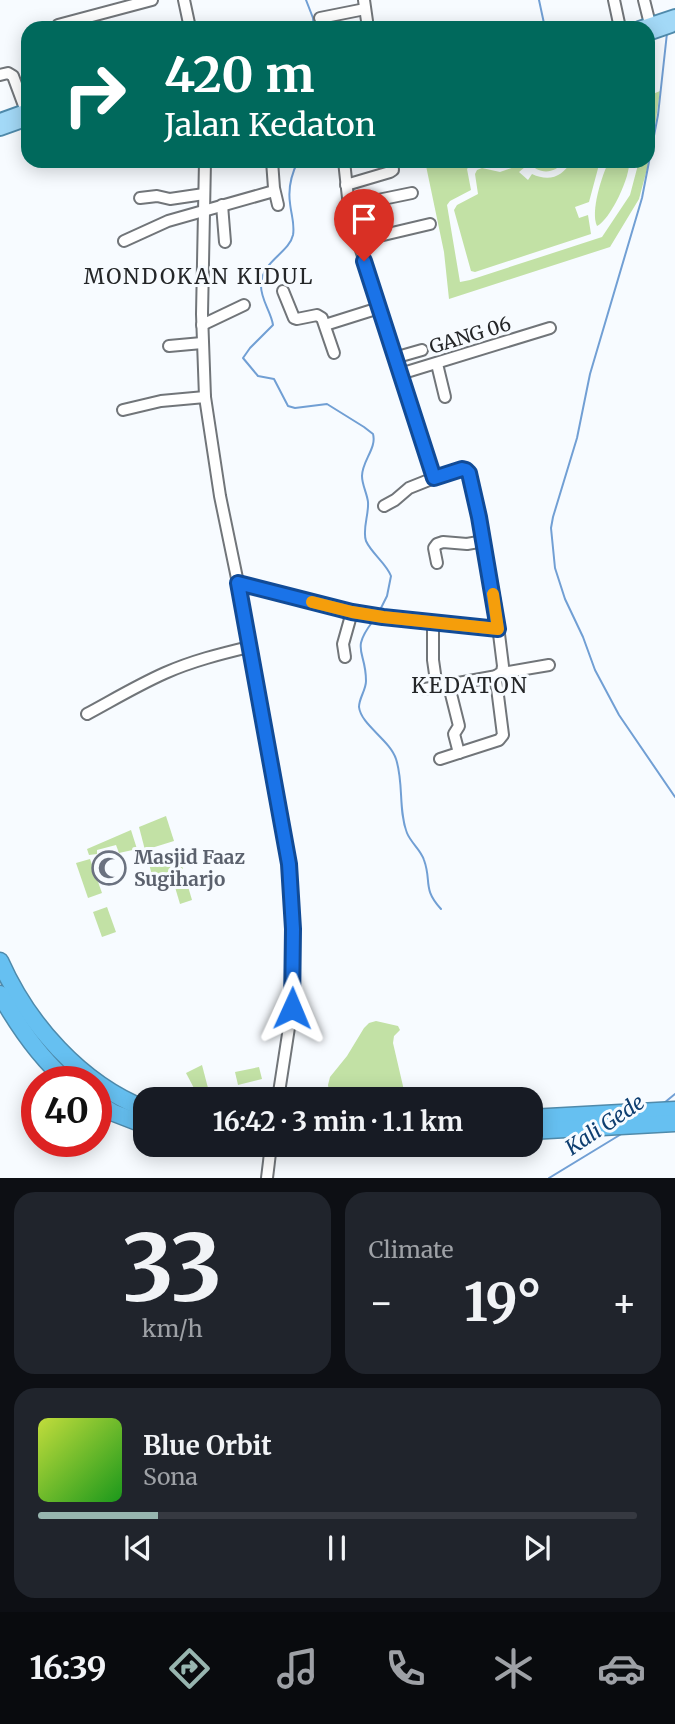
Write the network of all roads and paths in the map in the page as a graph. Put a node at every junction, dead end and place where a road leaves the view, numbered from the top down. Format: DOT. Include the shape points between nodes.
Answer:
graph roads {
  1 [pos="152,0"];
  2 [pos="614,0"];
  3 [pos="644,0"];
  4 [pos="187,1"];
  5 [pos="365,5"];
  6 [pos="320,18"];
  7 [pos="73,21"];
  8 [pos="189,21"];
  9 [pos="618,21"];
  10 [pos="645,21"];
  11 [pos="0,75"];
  12 [pos="21,97"];
  13 [pos="21,115"];
  14 [pos="21,117"];
  15 [pos="0,120"];
  16 [pos="0,129"];
  17 [pos="205,168"];
  18 [pos="272,168"];
  19 [pos="345,168"];
  20 [pos="393,168"];
  21 [pos="346,185"];
  22 [pos="274,191"];
  23 [pos="412,193"];
  24 [pos="204,194"];
  25 [pos="140,198"];
  26 [pos="222,205"];
  27 [pos="278,205"];
  28 [pos="204,210"];
  29 [pos="349,210"];
  30 [pos="430,224"];
  31 [pos="124,241"];
  32 [pos="225,242"];
  33 [pos="358,242"];
  34 [pos="283,291"];
  35 [pos="244,305"];
  36 [pos="379,309"];
  37 [pos="202,325"];
  38 [pos="325,325"];
  39 [pos="550,328"];
  40 [pos="202,343"];
  41 [pos="169,346"];
  42 [pos="422,350"];
  43 [pos="334,354"];
  44 [pos="394,358"];
  45 [pos="436,364"];
  46 [pos="400,374"];
  47 [pos="205,397"];
  48 [pos="445,397"];
  49 [pos="123,410"];
  50 [pos="434,478"];
  51 [pos="384,506"];
  52 [pos="484,541"];
  53 [pos="438,563"];
  54 [pos="238,583"];
  55 [pos="352,612"];
  56 [pos="433,623"];
  57 [pos="498,629"];
  58 [pos="249,647"];
  59 [pos="345,657"];
  60 [pos="549,665"];
  61 [pos="499,674"];
  62 [pos="449,685"];
  63 [pos="87,714"];
  64 [pos="459,753"];
  65 [pos="440,759"];
  66 [pos="0,961"];
  67 [pos="0,994"];
  68 [pos="52,1066"];
  69 [pos="280,1087"];
  70 [pos="133,1103"];
  71 [pos="112,1112"];
  72 [pos="672,1114"];
  73 [pos="543,1117"];
  74 [pos="133,1120"];
  75 [pos="543,1130"];
  76 [pos="268,1157"];
  77 [pos="267,1178"];
  1 -- 7 [label="street"];
  2 -- 9 [label="street"];
  3 -- 10 [label="street"];
  4 -- 8 [label="street"];
  5 -- 6 [label="street"];
  11 -- 12 [label="street" via="13,76"];
  13 -- 15 [label="main road"];
  14 -- 16 [label="main road"];
  17 -- 24 [label="street"];
  18 -- 22 [label="street"];
  19 -- 21 [label="street"];
  20 -- 21 [label="street"];
  21 -- 29 [label="street"];
  22 -- 26 [label="street"];
  22 -- 27 [label="street"];
  23 -- 29 [label="street"];
  24 -- 25 [label="street"];
  24 -- 28 [label="street"];
  26 -- 28 [label="street"];
  26 -- 32 [label="street"];
  28 -- 31 [label="street"];
  28 -- 37 [label="street"];
  29 -- 33 [label="street"];
  30 -- 33 [label="street"];
  33 -- 36 [label="street"];
  34 -- 38 [label="street" via="294,318 318,315"];
  35 -- 37 [label="street"];
  36 -- 38 [label="street"];
  36 -- 44 [label="street"];
  37 -- 40 [label="street"];
  38 -- 43 [label="street"];
  39 -- 45 [label="street, GANG 06"];
  40 -- 41 [label="street"];
  40 -- 47 [label="street"];
  42 -- 44 [label="street"];
  44 -- 46 [label="street"];
  45 -- 46 [label="street, GANG 06"];
  45 -- 48 [label="street"];
  46 -- 50 [label="street"];
  47 -- 49 [label="street"];
  47 -- 54 [label="street"];
  50 -- 51 [label="street"];
  50 -- 52 [label="street" via="467,471"];
  52 -- 53 [label="street" via="437,544"];
  52 -- 57 [label="street"];
  54 -- 55 [label="street"];
  54 -- 58 [label="street"];
  55 -- 56 [label="street"];
  55 -- 59 [label="street" via="343,644"];
  56 -- 57 [label="street"];
  56 -- 62 [label="street" via="431,688"];
  57 -- 61 [label="street" via="502,651"];
  58 -- 63 [label="street" via="167,672"];
  58 -- 69 [label="street" via="291,888 292,1008"];
  60 -- 61 [label="street"];
  61 -- 62 [label="street"];
  61 -- 64 [label="street" via="503,737"];
  62 -- 64 [label="street" via="459,726 454,734"];
  64 -- 65 [label="street"];
  66 -- 70 [label="highway" via="28,1009 64,1053 106,1088"];
  67 -- 68 [label="highway"];
  71 -- 74 [label="highway"];
  72 -- 73 [label="highway"];
  72 -- 75 [label="highway" via="648,1125"];
  76 -- 77 [label="street"];
}
